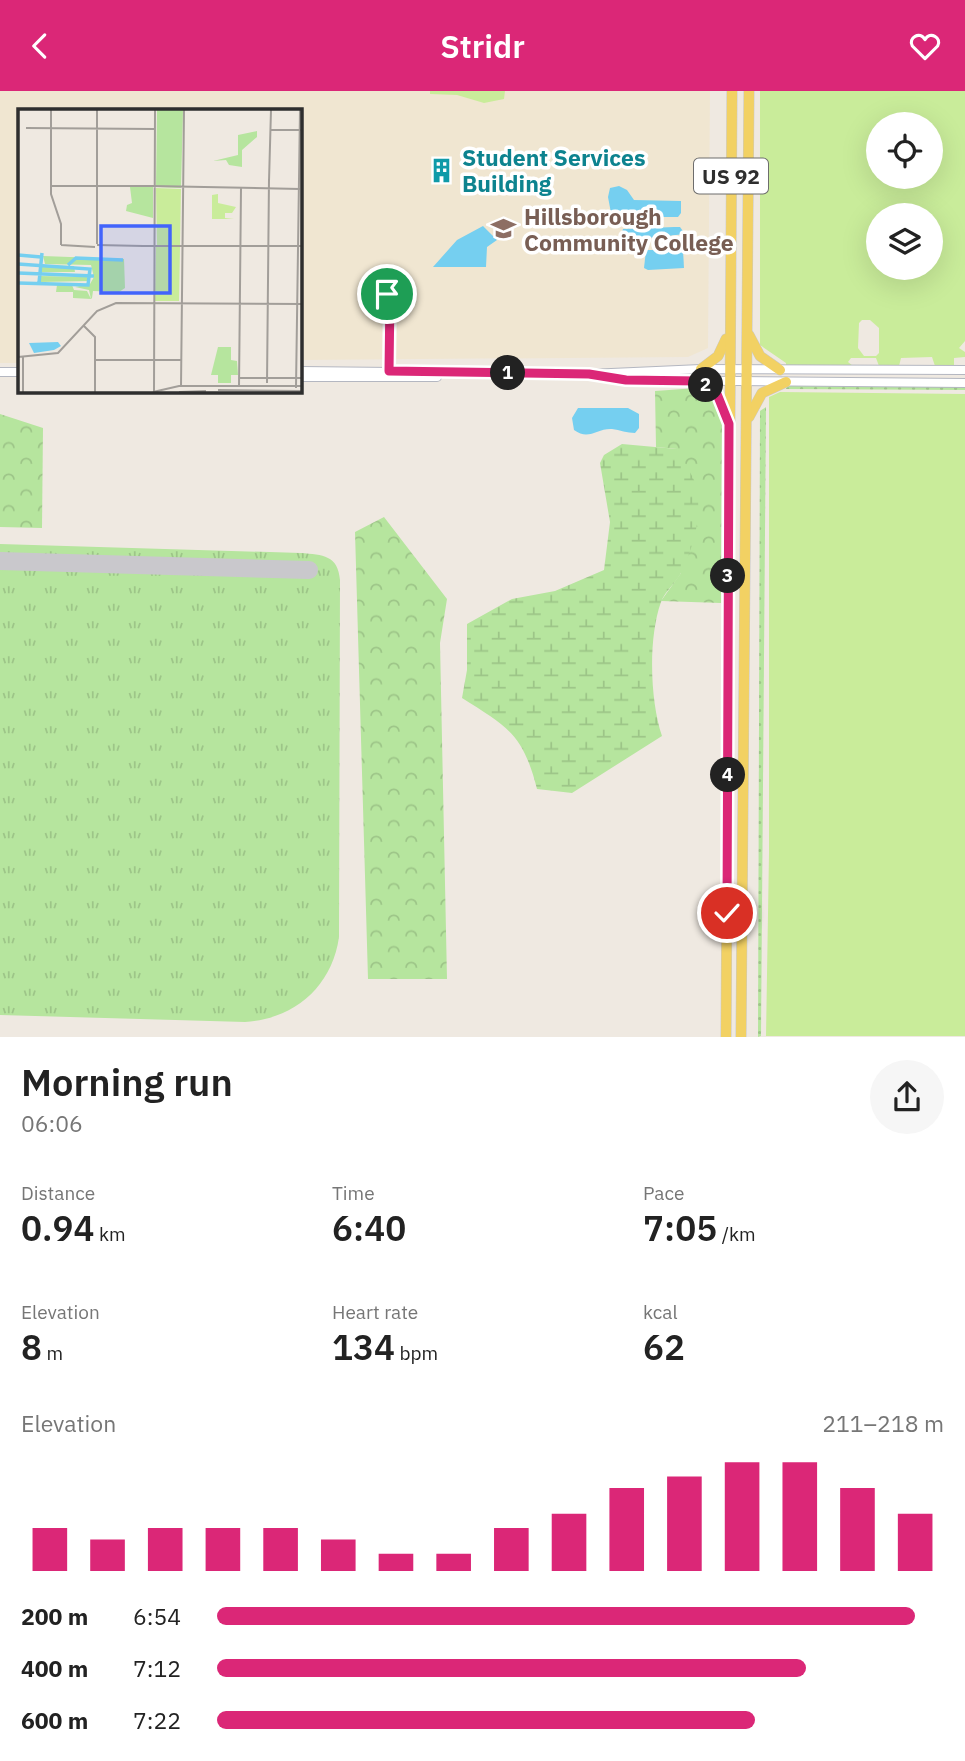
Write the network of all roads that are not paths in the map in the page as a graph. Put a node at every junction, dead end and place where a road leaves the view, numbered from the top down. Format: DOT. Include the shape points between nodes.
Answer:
graph roads {
  1 [pos="732,91"];
  2 [pos="749,91"];
  3 [pos="390,294"];
  4 [pos="729,332"];
  5 [pos="748,332"];
  6 [pos="701,369"];
  7 [pos="729,369"];
  8 [pos="747,369"];
  9 [pos="780,370"];
  10 [pos="842,370"];
  11 [pos="866,370"];
  12 [pos="938,370"];
  13 [pos="965,370"];
  14 [pos="301,371"];
  15 [pos="0,372"];
  16 [pos="18,372"];
  17 [pos="589,374"];
  18 [pos="389,375"];
  19 [pos="301,377"];
  20 [pos="698,381"];
  21 [pos="729,381"];
  22 [pos="747,382"];
  23 [pos="786,382"];
  24 [pos="842,382"];
  25 [pos="938,382"];
  26 [pos="866,383"];
  27 [pos="965,383"];
  28 [pos="747,421"];
  29 [pos="729,424"];
  30 [pos="728,724"];
  31 [pos="744,724"];
  32 [pos="726,1037"];
  33 [pos="741,1037"];
  1 -- 4 [label="main road, US 92"];
  2 -- 5 [label="main road, US 92"];
  3 -- 18 [label="street"];
  4 -- 6 [label="main road" via="718,356"];
  4 -- 7 [label="main road, US 92"];
  5 -- 8 [label="main road, US 92"];
  5 -- 9 [label="main road" via="760,356"];
  6 -- 7 [label="street"];
  6 -- 17 [label="street"];
  7 -- 8 [label="street"];
  7 -- 21 [label="main road, US 92"];
  8 -- 9 [label="street"];
  8 -- 22 [label="main road, US 92"];
  9 -- 10 [label="street"];
  10 -- 11 [label="street"];
  10 -- 24 [label="street"];
  11 -- 12 [label="street"];
  11 -- 26 [label="street"];
  12 -- 13 [label="street"];
  12 -- 25 [label="street"];
  14 -- 18 [label="street"];
  15 -- 16 [label="street"];
  17 -- 18 [label="street"];
  17 -- 20 [label="street" via="626,380"];
  18 -- 19 [label="street"];
  20 -- 21 [label="street"];
  20 -- 29 [label="main road" via="717,394"];
  21 -- 22 [label="street"];
  21 -- 29 [label="main road, US 92"];
  22 -- 23 [label="street"];
  22 -- 28 [label="main road, US 92"];
  23 -- 24 [label="street"];
  23 -- 28 [label="main road" via="762,393"];
  24 -- 26 [label="street"];
  25 -- 26 [label="street"];
  25 -- 27 [label="street"];
  28 -- 31 [label="main road, US 92"];
  29 -- 30 [label="main road, US 92"];
  30 -- 31 [label="main road"];
  30 -- 32 [label="main road, US 92"];
  31 -- 33 [label="main road, US 92"];
}
